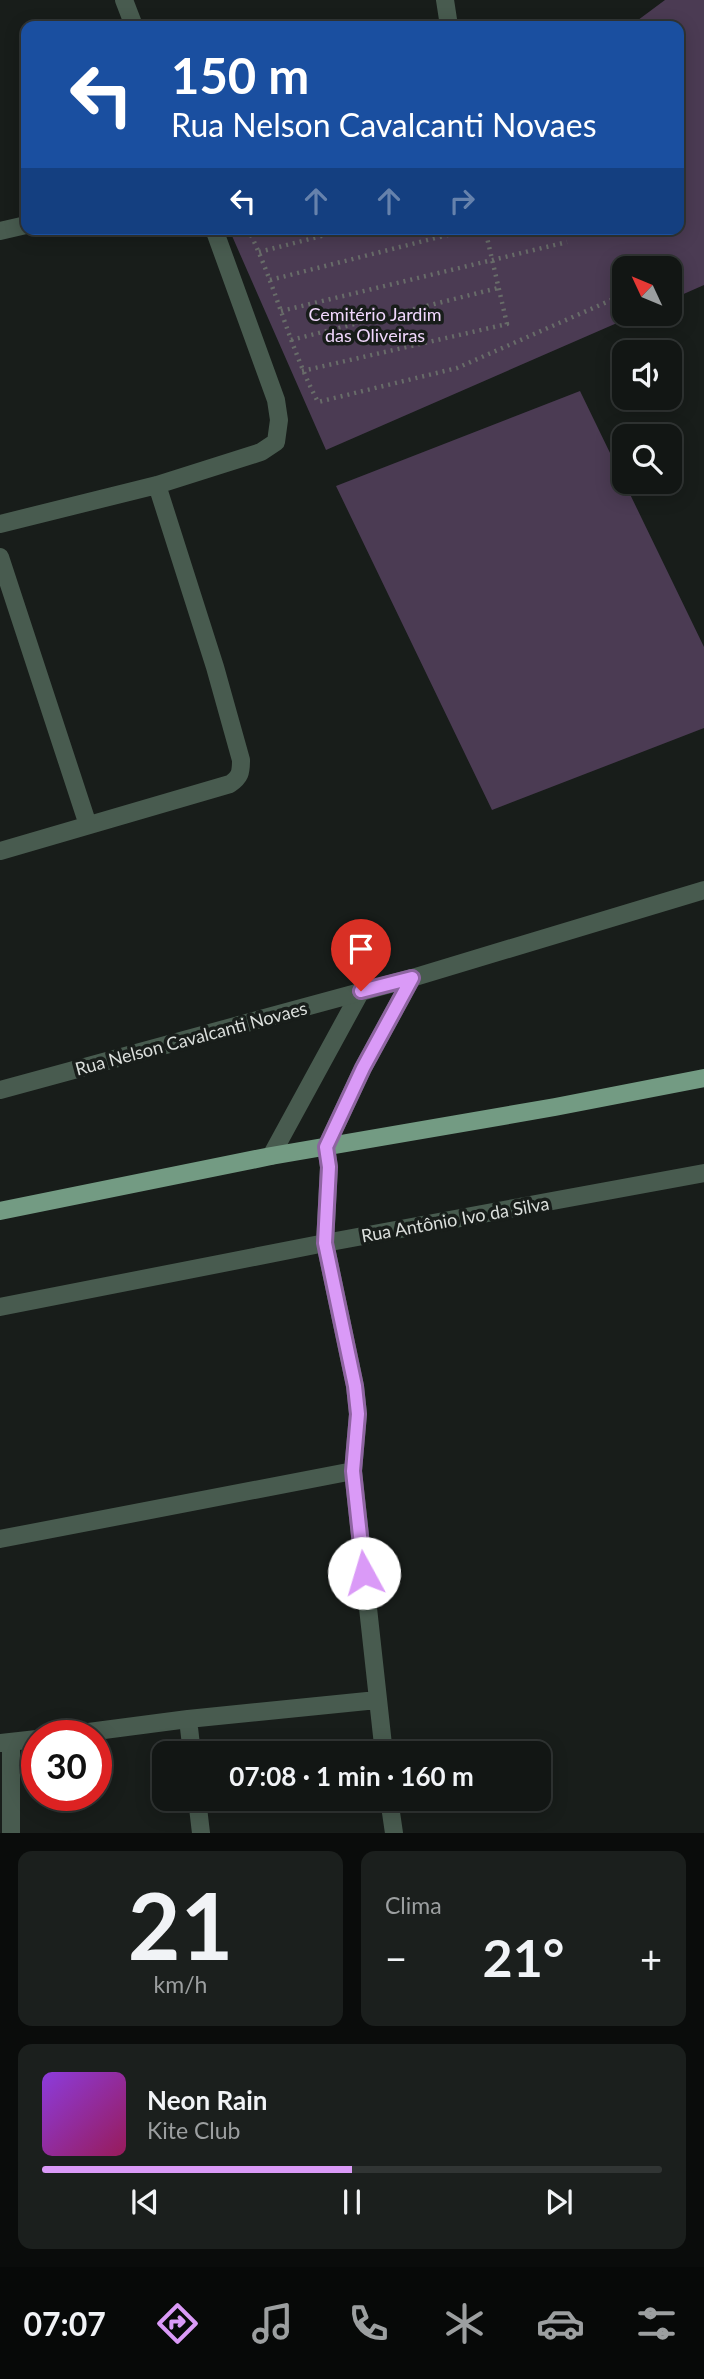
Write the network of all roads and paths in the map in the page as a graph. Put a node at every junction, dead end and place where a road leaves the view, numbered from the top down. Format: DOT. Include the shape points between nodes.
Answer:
graph roads {
  1 [pos="124,0"];
  2 [pos="444,0"];
  3 [pos="132,21"];
  4 [pos="448,21"];
  5 [pos="21,226"];
  6 [pos="0,232"];
  7 [pos="216,235"];
  8 [pos="251,235"];
  9 [pos="326,235"];
  10 [pos="447,235"];
  11 [pos="486,235"];
  12 [pos="567,242"];
  13 [pos="259,252"];
  14 [pos="492,258"];
  15 [pos="270,280"];
  16 [pos="498,288"];
  17 [pos="612,300"];
  18 [pos="281,311"];
  19 [pos="290,340"];
  20 [pos="302,371"];
  21 [pos="158,485"];
  22 [pos="0,524"];
  23 [pos="0,557"];
  24 [pos="88,825"];
  25 [pos="0,851"];
  26 [pos="704,890"];
  27 [pos="412,978"];
  28 [pos="361,991"];
  29 [pos="704,1078"];
  30 [pos="0,1090"];
  31 [pos="326,1147"];
  32 [pos="271,1156"];
  33 [pos="704,1173"];
  34 [pos="0,1211"];
  35 [pos="325,1243"];
  36 [pos="0,1307"];
  37 [pos="353,1471"];
  38 [pos="0,1538"];
  39 [pos="377,1700"];
  40 [pos="188,1719"];
  41 [pos="112,1729"];
  42 [pos="191,1741"];
  43 [pos="382,1741"];
  44 [pos="6,1743"];
  45 [pos="198,1811"];
  46 [pos="391,1811"];
  47 [pos="11,1833"];
  48 [pos="201,1833"];
  49 [pos="394,1833"];
  1 -- 3 [label="street"];
  2 -- 4 [label="street"];
  5 -- 6 [label="street"];
  7 -- 21 [label="street" via="276,400 278,436 261,452"];
  8 -- 13 [label="path"];
  9 -- 13 [label="path"];
  10 -- 15 [label="path"];
  11 -- 14 [label="path"];
  12 -- 14 [label="path"];
  13 -- 15 [label="path"];
  14 -- 16 [label="path"];
  14 -- 18 [label="path"];
  15 -- 18 [label="path"];
  16 -- 19 [label="path"];
  16 -- 20 [label="path" via="507,324"];
  17 -- 20 [label="path" via="457,368 318,402"];
  18 -- 19 [label="path"];
  19 -- 20 [label="path"];
  21 -- 22 [label="street"];
  21 -- 24 [label="street" via="215,667 241,773 230,784"];
  23 -- 24 [label="street"];
  24 -- 25 [label="street"];
  26 -- 27 [label="street, Rua Nelson Cavalcanti Novaes"];
  27 -- 28 [label="street, Rua Nelson Cavalcanti Novaes"];
  27 -- 31 [label="street"];
  28 -- 30 [label="street, Rua Nelson Cavalcanti Novaes"];
  28 -- 32 [label="street"];
  29 -- 31 [label="main road"];
  31 -- 32 [label="main road"];
  31 -- 35 [label="street"];
  32 -- 34 [label="main road"];
  33 -- 35 [label="street, Rua Antônio Ivo da Silva"];
  35 -- 36 [label="street, Rua Antônio Ivo da Silva"];
  35 -- 37 [label="street" via="355,1386 358,1414"];
  37 -- 38 [label="street"];
  37 -- 39 [label="street"];
  39 -- 40 [label="street"];
  39 -- 43 [label="street"];
  40 -- 41 [label="street"];
  40 -- 42 [label="street"];
  44 -- 47 [label="street"];
  45 -- 48 [label="street"];
  46 -- 49 [label="street"];
}
